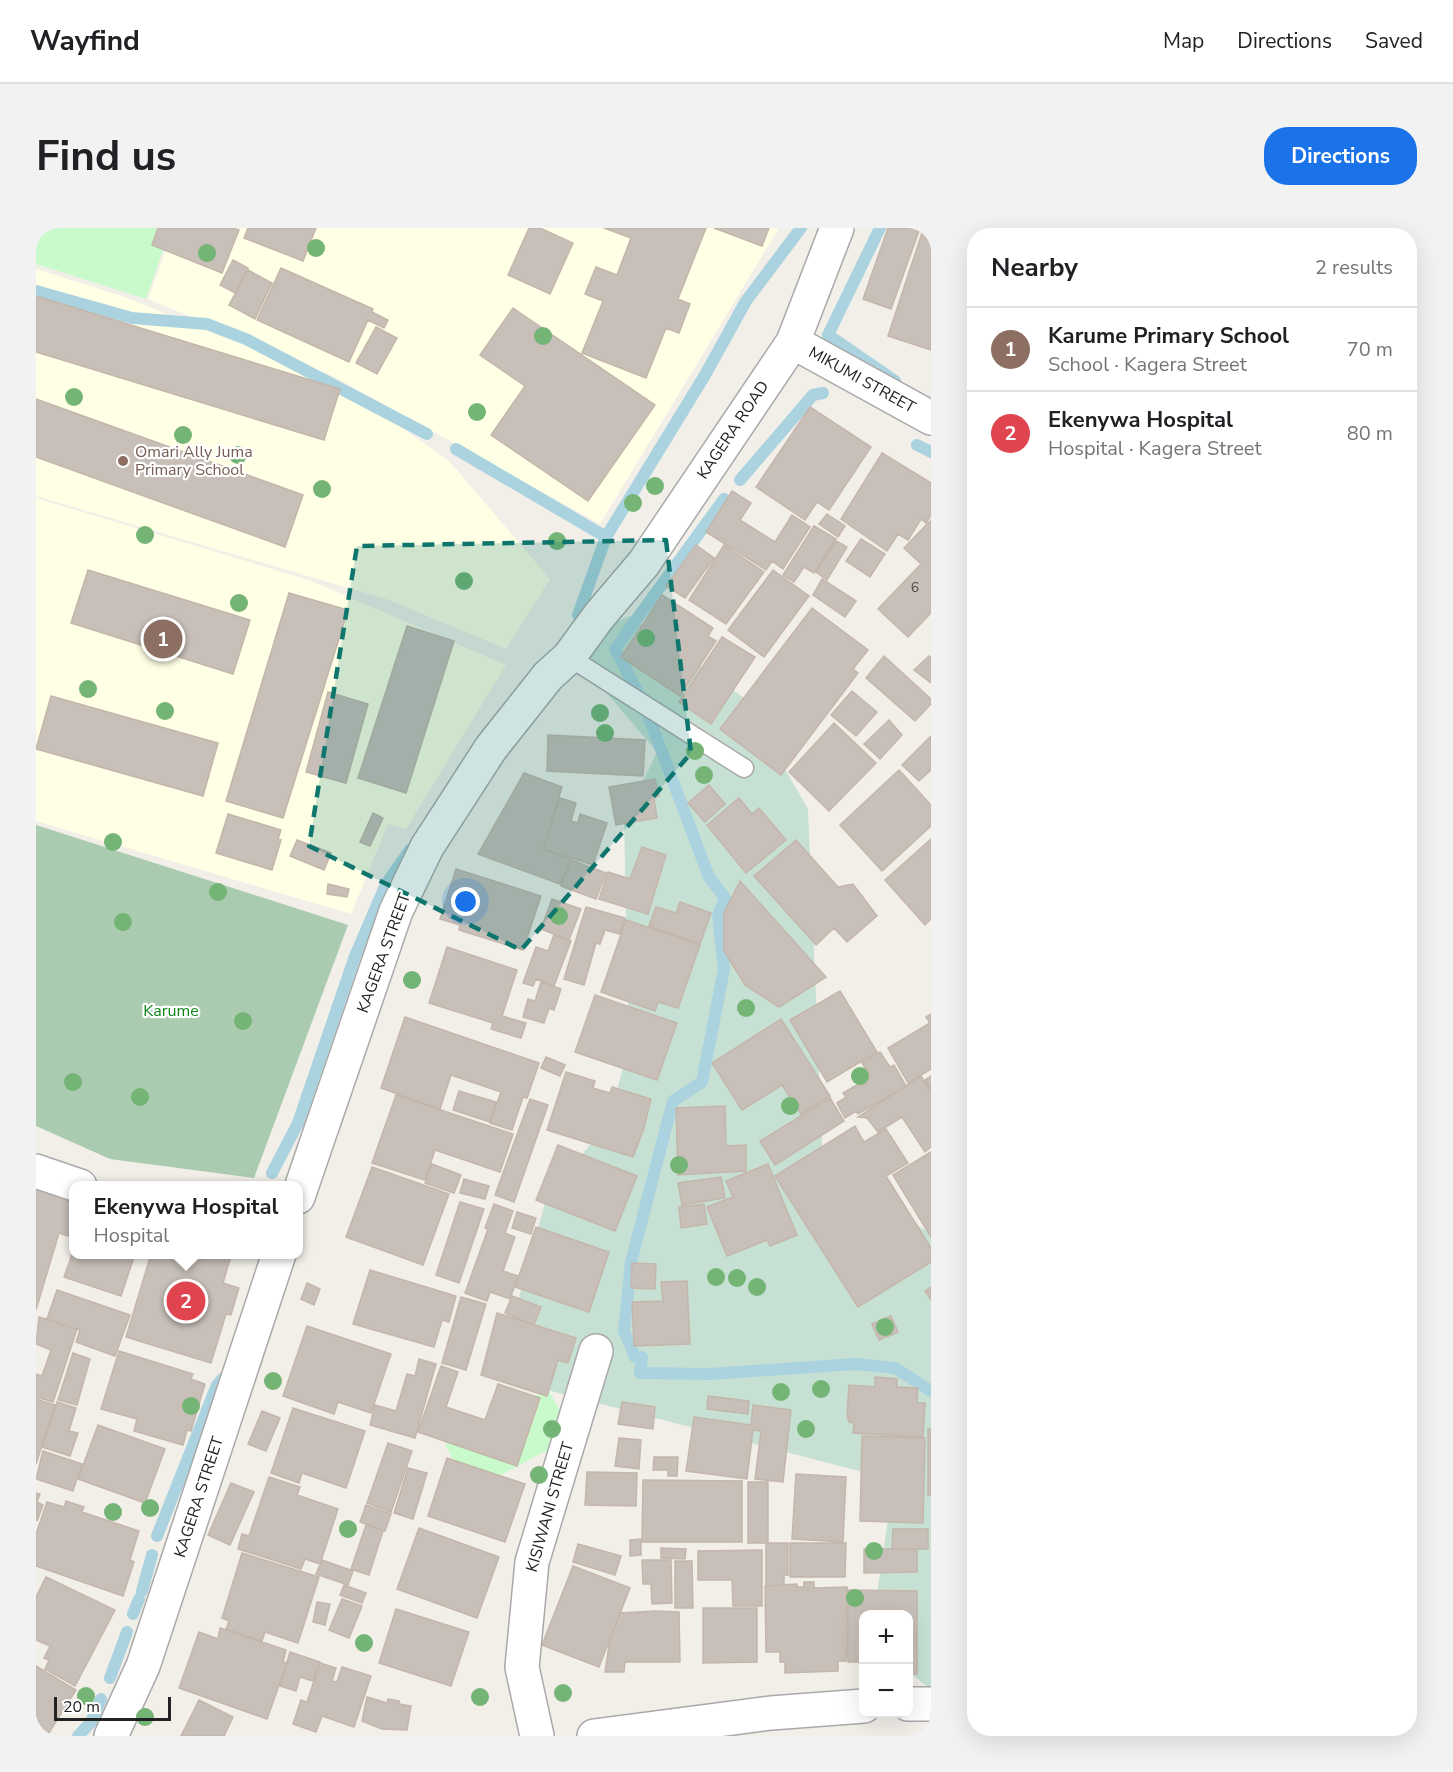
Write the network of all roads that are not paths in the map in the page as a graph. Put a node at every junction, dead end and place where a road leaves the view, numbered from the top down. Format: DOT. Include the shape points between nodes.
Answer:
graph roads {
  1 [pos="837,228"];
  2 [pos="793,342"];
  3 [pos="931,418"];
  4 [pos="599,616"];
  5 [pos="569,657"];
  6 [pos="744,768"];
  7 [pos="36,1171"];
  8 [pos="69,1182"];
  9 [pos="303,1182"];
  10 [pos="277,1259"];
  11 [pos="596,1351"];
  12 [pos="913,1704"];
  13 [pos="931,1704"];
  14 [pos="859,1706"];
  15 [pos="111,1736"];
  16 [pos="537,1736"];
  17 [pos="594,1736"];
  1 -- 2 [label="street, KAGERA ROAD"];
  2 -- 3 [label="street, MIKUMI STREET"];
  2 -- 4 [label="street, KAGERA ROAD" via="644,563"];
  4 -- 5 [label="street, KAGERA STREET"];
  5 -- 6 [label="lane"];
  5 -- 9 [label="street, KAGERA STREET" via="548,676 491,748 427,847 396,911"];
  7 -- 8 [label="street"];
  10 -- 15 [label="street, KAGERA STREET" via="143,1666"];
  11 -- 16 [label="street, KISIWANI STREET" via="532,1562 522,1667"];
  12 -- 13 [label="street"];
  14 -- 17 [label="street" via="771,1713"];
}
